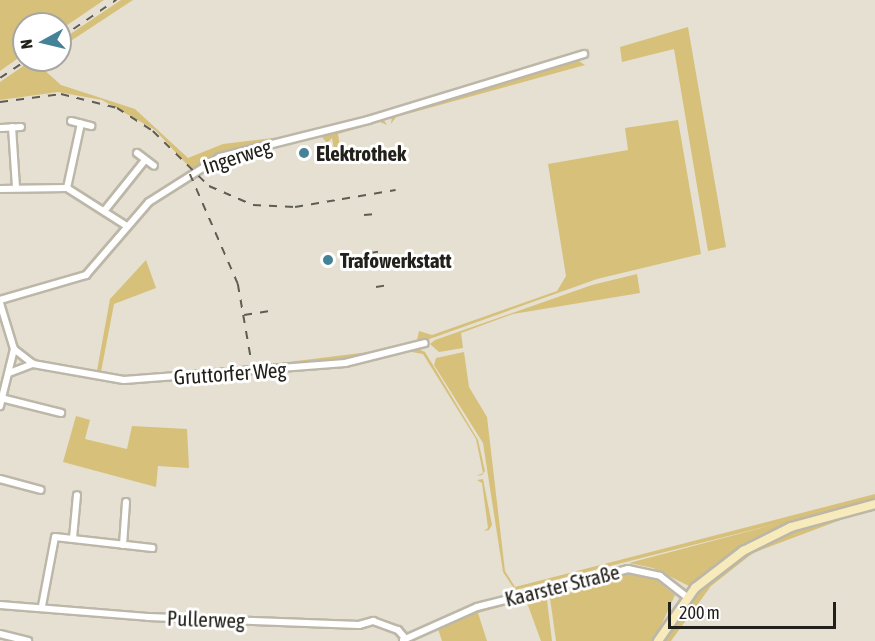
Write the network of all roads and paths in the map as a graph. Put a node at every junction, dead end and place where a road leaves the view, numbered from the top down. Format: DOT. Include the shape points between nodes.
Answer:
graph roads {
  1 [pos="584,54"];
  2 [pos="71,121"];
  3 [pos="81,123"];
  4 [pos="91,126"];
  5 [pos="21,127"];
  6 [pos="1,128"];
  7 [pos="12,128"];
  8 [pos="137,153"];
  9 [pos="145,160"];
  10 [pos="154,166"];
  11 [pos="16,187"];
  12 [pos="67,188"];
  13 [pos="0,189"];
  14 [pos="105,210"];
  15 [pos="125,225"];
  16 [pos="0,302"];
  17 [pos="425,343"];
  18 [pos="14,349"];
  19 [pos="33,364"];
  20 [pos="9,374"];
  21 [pos="1,402"];
  22 [pos="61,413"];
  23 [pos="0,479"];
  24 [pos="41,490"];
  25 [pos="77,495"];
  26 [pos="126,502"];
  27 [pos="875,504"];
  28 [pos="73,538"];
  29 [pos="123,545"];
  30 [pos="152,548"];
  31 [pos="687,597"];
  32 [pos="0,605"];
  33 [pos="42,606"];
  34 [pos="0,634"];
  35 [pos="404,640"];
  36 [pos="28,641"];
  37 [pos="658,641"];
  1 -- 15 [label="street, Ingerweg" via="359,122 220,157 166,188"];
  2 -- 3 [label="street"];
  3 -- 4 [label="street"];
  3 -- 12 [label="street"];
  5 -- 7 [label="street"];
  6 -- 7 [label="street"];
  7 -- 11 [label="street"];
  8 -- 9 [label="street"];
  9 -- 10 [label="street"];
  9 -- 14 [label="street"];
  11 -- 12 [label="street"];
  11 -- 13 [label="street"];
  12 -- 14 [label="street"];
  14 -- 15 [label="street"];
  15 -- 16 [label="street, Ingerweg" via="86,275"];
  16 -- 18 [label="street"];
  17 -- 19 [label="street, Gruttorfer Weg" via="367,360 200,376 113,380"];
  18 -- 19 [label="street, Gruttorfer Weg"];
  18 -- 20 [label="street"];
  19 -- 20 [label="street"];
  20 -- 21 [label="street"];
  21 -- 22 [label="street"];
  23 -- 24 [label="street"];
  25 -- 28 [label="street"];
  26 -- 29 [label="street"];
  27 -- 31 [label="main road" via="766,538 719,566"];
  28 -- 29 [label="street"];
  28 -- 33 [label="street" via="55,537"];
  29 -- 30 [label="street"];
  31 -- 35 [label="street, Kaarster Straße" via="660,576 628,568 477,607"];
  31 -- 37 [label="main road"];
  32 -- 33 [label="street, Pullerweg"];
  33 -- 35 [label="street, Pullerweg" via="148,617 359,625 373,621 398,630"];
  34 -- 36 [label="street"];
}
